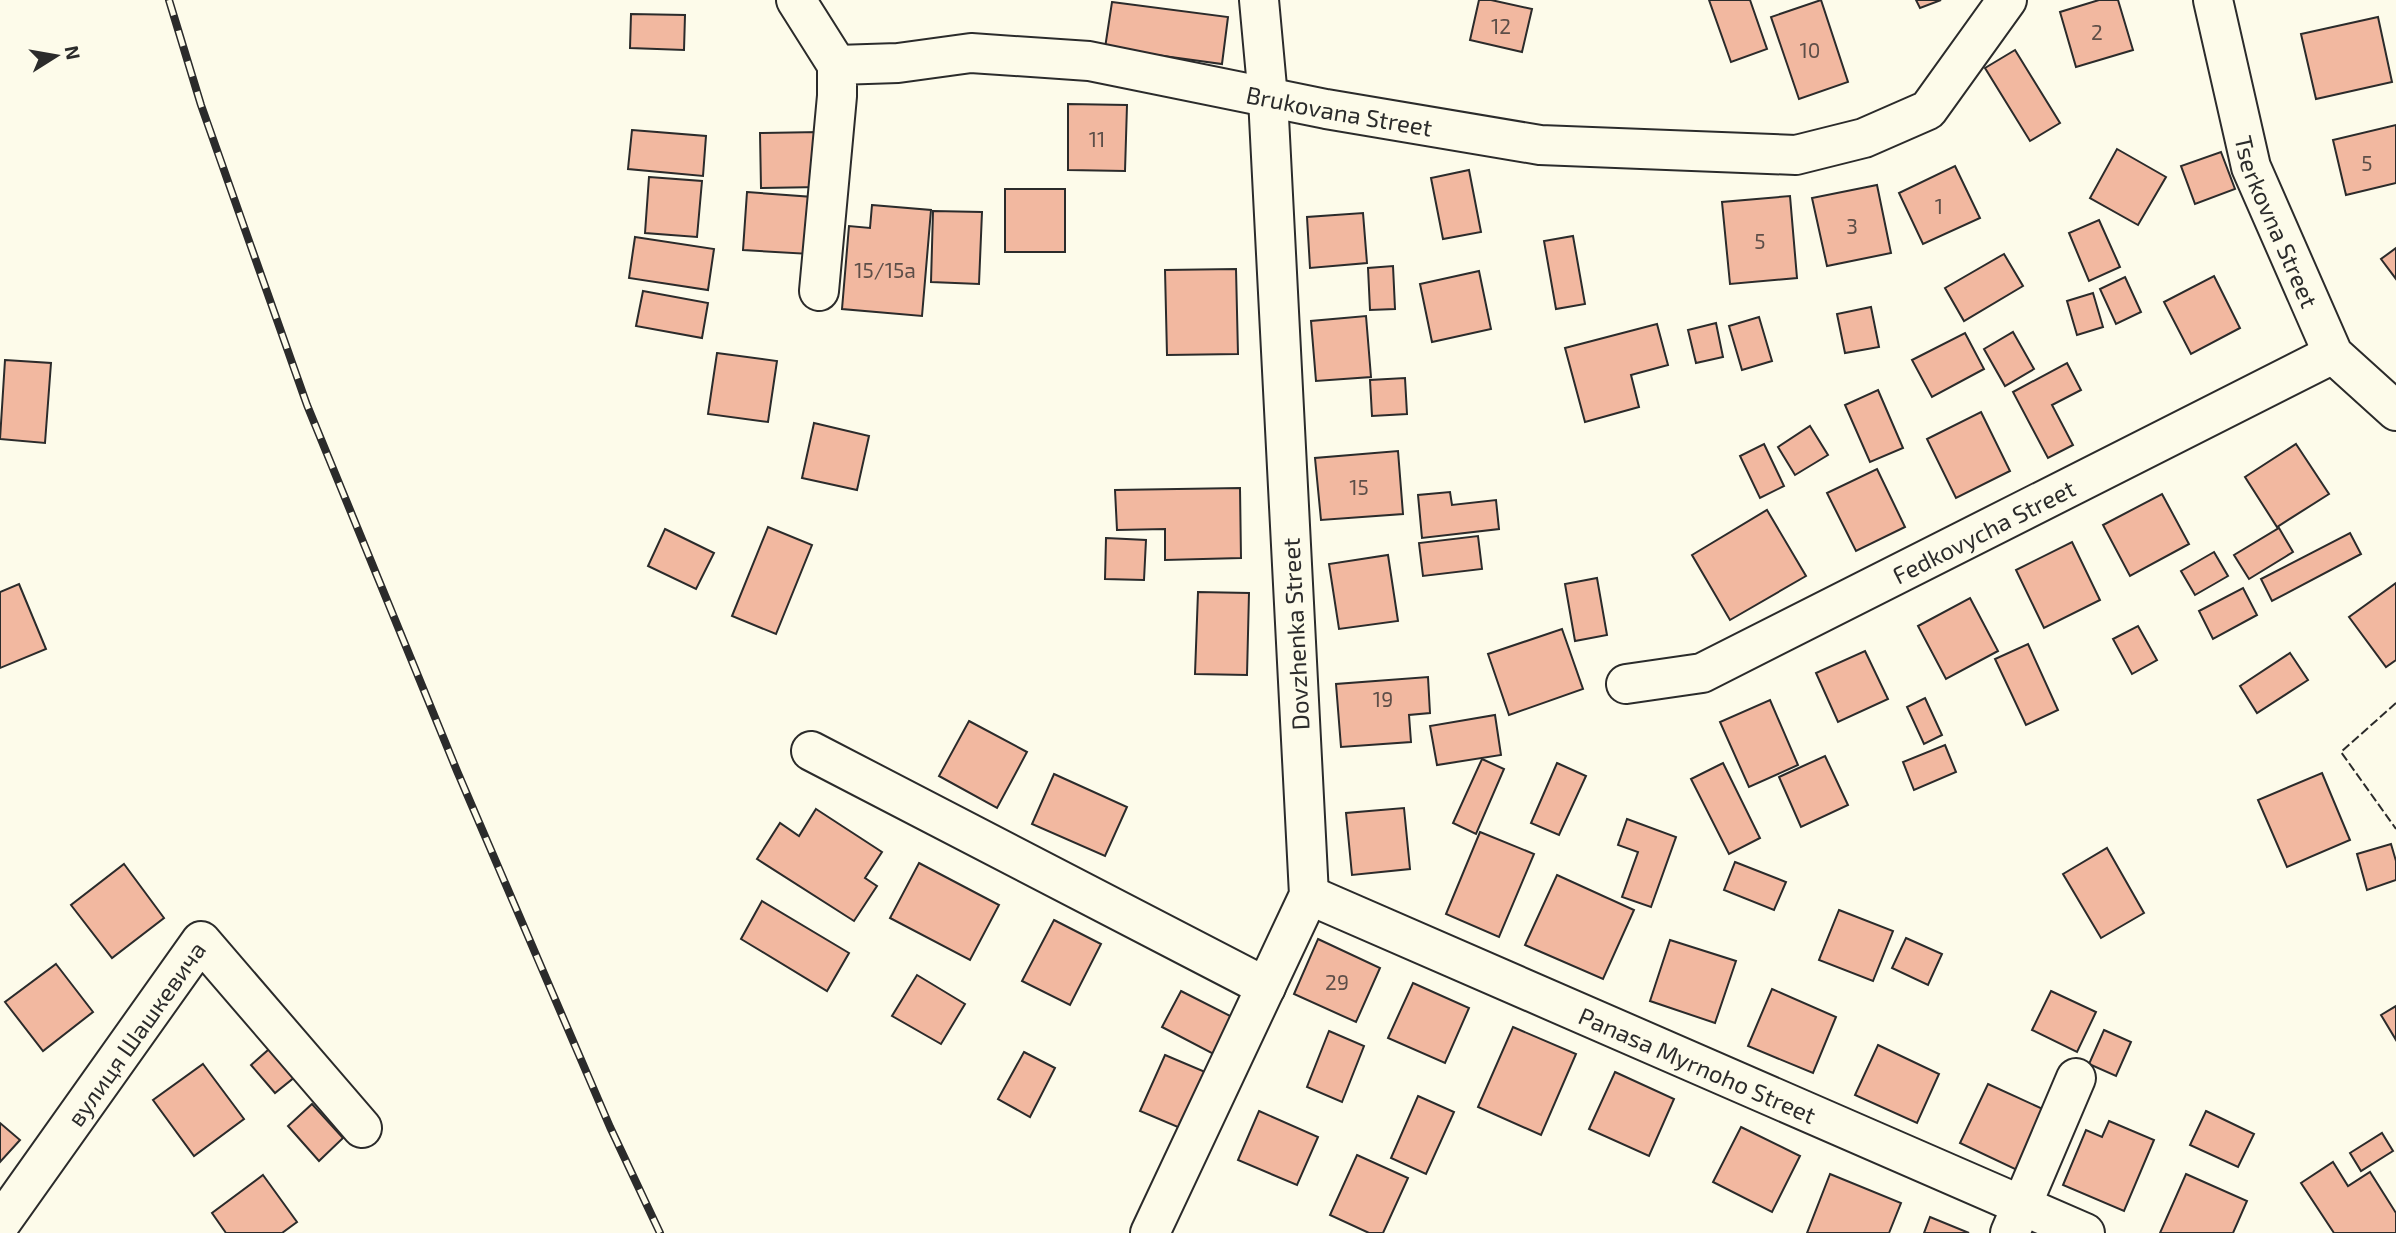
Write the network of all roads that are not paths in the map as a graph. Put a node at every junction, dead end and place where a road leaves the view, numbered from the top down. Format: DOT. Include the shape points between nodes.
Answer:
graph roads {
  1 [pos="796,0"];
  2 [pos="1259,0"];
  3 [pos="2007,0"];
  4 [pos="2213,0"];
  5 [pos="837,65"];
  6 [pos="1268,98"];
  7 [pos="819,291"];
  8 [pos="2333,354"];
  9 [pos="2396,411"];
  10 [pos="1626,684"];
  11 [pos="811,751"];
  12 [pos="1308,895"];
  13 [pos="1266,987"];
  14 [pos="2076,1078"];
  15 [pos="362,1128"];
  16 [pos="2017,1219"];
  17 [pos="0,1224"];
  18 [pos="1150,1233"];
  19 [pos="2085,1233"];
  1 -- 5 [label="street"];
  2 -- 6 [label="street, Dovzhenka Street"];
  3 -- 6 [label="street, Brukovana Street" via="1928,110 1864,138 1796,155 1540,145"];
  4 -- 8 [label="street, Tserkovna Street" via="2251,167"];
  5 -- 6 [label="street, Brukovana Street" via="971,53 1089,61"];
  5 -- 7 [label="street"];
  6 -- 12 [label="street, Dovzhenka Street"];
  8 -- 9 [label="street, Tserkovna Street"];
  8 -- 10 [label="street, Fedkovycha Street" via="1702,673"];
  11 -- 13 [label="street"];
  12 -- 13 [label="street, Dovzhenka Street"];
  12 -- 16 [label="street, Panasa Myrnoho Street"];
  13 -- 18 [label="street, Dovzhenka Street"];
  14 -- 16 [label="street"];
  15 -- 17 [label="street, вулиця Шашкевича" via="201,941"];
  16 -- 19 [label="street, Panasa Myrnoho Street"];
}
